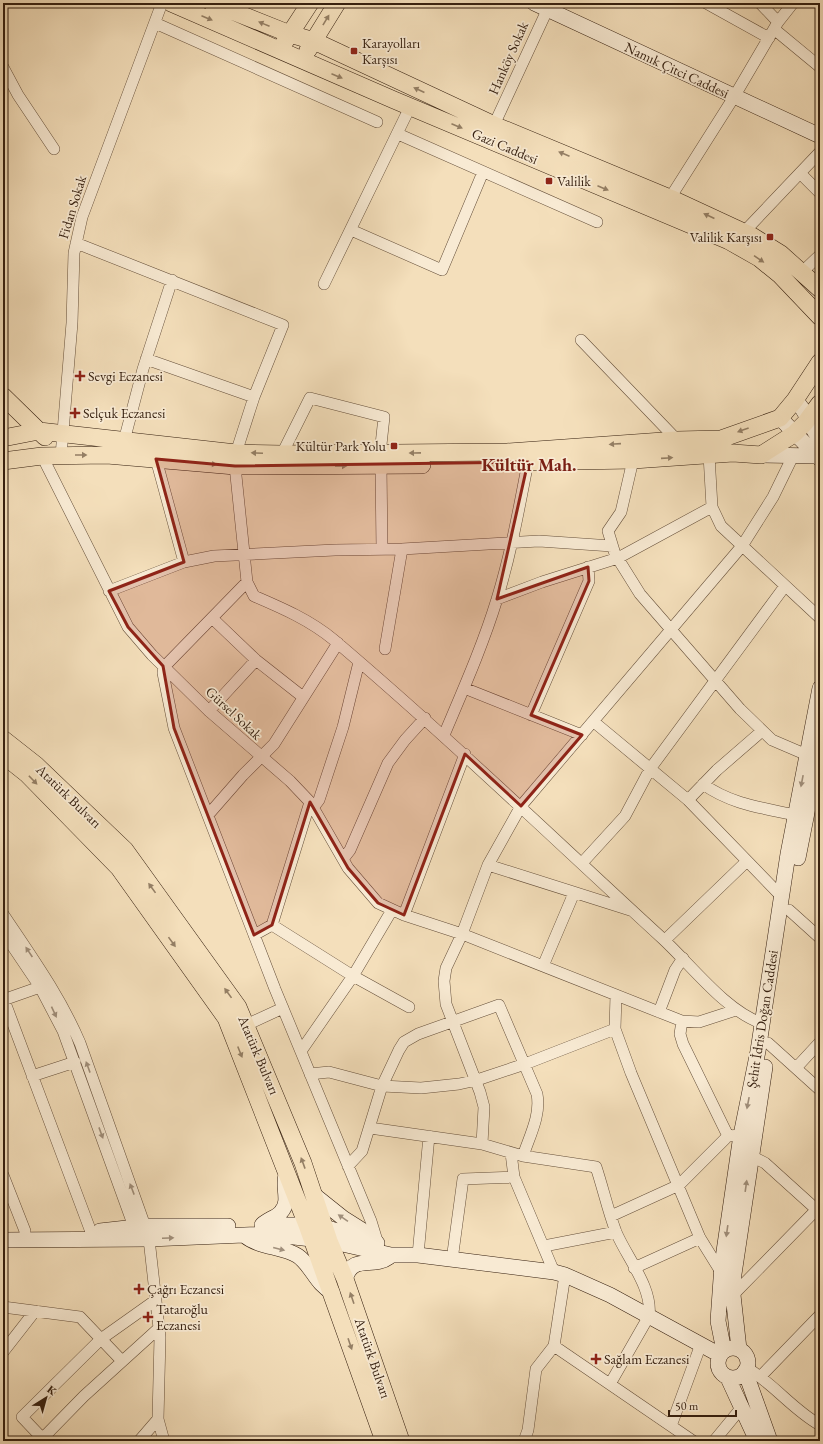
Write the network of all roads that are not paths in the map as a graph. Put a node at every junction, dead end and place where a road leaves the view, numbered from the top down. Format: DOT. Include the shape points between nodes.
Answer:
graph roads {
  1 [pos="162,3"];
  2 [pos="171,3"];
  3 [pos="212,3"];
  4 [pos="310,3"];
  5 [pos="337,3"];
  6 [pos="706,3"];
  7 [pos="760,3"];
  8 [pos="793,3"];
  9 [pos="544,5"];
  10 [pos="155,22"];
  11 [pos="774,30"];
  12 [pos="290,34"];
  13 [pos="314,41"];
  14 [pos="280,50"];
  15 [pos="302,60"];
  16 [pos="820,67"];
  17 [pos="3,68"];
  18 [pos="734,97"];
  19 [pos="410,107"];
  20 [pos="377,122"];
  21 [pos="494,125"];
  22 [pos="398,134"];
  23 [pos="820,136"];
  24 [pos="54,149"];
  25 [pos="820,152"];
  26 [pos="484,172"];
  27 [pos="800,173"];
  28 [pos="820,193"];
  29 [pos="670,198"];
  30 [pos="597,222"];
  31 [pos="351,230"];
  32 [pos="744,232"];
  33 [pos="76,243"];
  34 [pos="820,255"];
  35 [pos="801,273"];
  36 [pos="172,280"];
  37 [pos="324,284"];
  38 [pos="820,289"];
  39 [pos="820,317"];
  40 [pos="581,340"];
  41 [pos="146,359"];
  42 [pos="820,362"];
  43 [pos="3,396"];
  44 [pos="254,397"];
  45 [pos="795,400"];
  46 [pos="820,403"];
  47 [pos="780,418"];
  48 [pos="809,418"];
  49 [pos="39,431"];
  50 [pos="794,434"];
  51 [pos="62,435"];
  52 [pos="4,436"];
  53 [pos="820,438"];
  54 [pos="124,440"];
  55 [pos="677,440"];
  56 [pos="282,454"];
  57 [pos="709,454"];
  58 [pos="761,455"];
  59 [pos="42,456"];
  60 [pos="61,456"];
  61 [pos="794,456"];
  62 [pos="818,458"];
  63 [pos="156,459"];
  64 [pos="236,459"];
  65 [pos="381,460"];
  66 [pos="633,460"];
  67 [pos="3,461"];
  68 [pos="528,462"];
  69 [pos="712,507"];
  70 [pos="512,543"];
  71 [pos="612,546"];
  72 [pos="742,546"];
  73 [pos="382,549"];
  74 [pos="402,549"];
  75 [pos="244,554"];
  76 [pos="618,558"];
  77 [pos="184,562"];
  78 [pos="588,567"];
  79 [pos="247,582"];
  80 [pos="784,586"];
  81 [pos="109,591"];
  82 [pos="497,599"];
  83 [pos="212,618"];
  84 [pos="820,618"];
  85 [pos="672,630"];
  86 [pos="338,644"];
  87 [pos="385,649"];
  88 [pos="256,660"];
  89 [pos="359,662"];
  90 [pos="164,667"];
  91 [pos="715,680"];
  92 [pos="464,688"];
  93 [pos="820,688"];
  94 [pos="303,697"];
  95 [pos="209,711"];
  96 [pos="531,715"];
  97 [pos="425,718"];
  98 [pos="594,722"];
  99 [pos="762,731"];
  100 [pos="444,735"];
  101 [pos="582,735"];
  102 [pos="3,739"];
  103 [pos="820,747"];
  104 [pos="465,754"];
  105 [pos="3,755"];
  106 [pos="807,755"];
  107 [pos="261,758"];
  108 [pos="650,769"];
  109 [pos="703,784"];
  110 [pos="816,786"];
  111 [pos="688,800"];
  112 [pos="311,805"];
  113 [pos="521,806"];
  114 [pos="208,815"];
  115 [pos="795,816"];
  116 [pos="343,859"];
  117 [pos="747,861"];
  118 [pos="582,863"];
  119 [pos="488,865"];
  120 [pos="574,893"];
  121 [pos="786,904"];
  122 [pos="392,910"];
  123 [pos="632,911"];
  124 [pos="404,915"];
  125 [pos="4,917"];
  126 [pos="272,925"];
  127 [pos="3,932"];
  128 [pos="462,934"];
  129 [pos="254,935"];
  130 [pos="820,938"];
  131 [pos="665,940"];
  132 [pos="683,958"];
  133 [pos="543,966"];
  134 [pos="353,976"];
  135 [pos="40,987"];
  136 [pos="616,995"];
  137 [pos="4,1000"];
  138 [pos="409,1007"];
  139 [pos="283,1008"];
  140 [pos="736,1010"];
  141 [pos="659,1012"];
  142 [pos="453,1021"];
  143 [pos="682,1021"];
  144 [pos="762,1023"];
  145 [pos="246,1025"];
  146 [pos="615,1029"];
  147 [pos="820,1042"];
  148 [pos="768,1043"];
  149 [pos="301,1051"];
  150 [pos="75,1062"];
  151 [pos="525,1064"];
  152 [pos="796,1068"];
  153 [pos="310,1074"];
  154 [pos="32,1076"];
  155 [pos="477,1080"];
  156 [pos="382,1086"];
  157 [pos="820,1090"];
  158 [pos="370,1128"];
  159 [pos="429,1136"];
  160 [pos="735,1136"];
  161 [pos="482,1144"];
  162 [pos="511,1153"];
  163 [pos="523,1156"];
  164 [pos="751,1156"];
  165 [pos="348,1166"];
  166 [pos="287,1172"];
  167 [pos="3,1175"];
  168 [pos="514,1177"];
  169 [pos="679,1185"];
  170 [pos="313,1194"];
  171 [pos="818,1208"];
  172 [pos="611,1216"];
  173 [pos="262,1225"];
  174 [pos="3,1230"];
  175 [pos="26,1231"];
  176 [pos="143,1231"];
  177 [pos="90,1232"];
  178 [pos="309,1232"];
  179 [pos="616,1232"];
  180 [pos="243,1234"];
  181 [pos="327,1234"];
  182 [pos="700,1238"];
  183 [pos="3,1240"];
  184 [pos="375,1243"];
  185 [pos="544,1246"];
  186 [pos="394,1255"];
  187 [pos="418,1255"];
  188 [pos="452,1260"];
  189 [pos="634,1268"];
  190 [pos="721,1272"];
  191 [pos="560,1274"];
  192 [pos="345,1279"];
  193 [pos="332,1292"];
  194 [pos="733,1295"];
  195 [pos="156,1300"];
  196 [pos="3,1307"];
  197 [pos="35,1311"];
  198 [pos="820,1315"];
  199 [pos="649,1316"];
  200 [pos="159,1328"];
  201 [pos="101,1339"];
  202 [pos="702,1344"];
  203 [pos="554,1346"];
  204 [pos="3,1352"];
  205 [pos="728,1352"];
  206 [pos="122,1361"];
  207 [pos="746,1370"];
  208 [pos="761,1376"];
  209 [pos="728,1378"];
  210 [pos="610,1384"];
  211 [pos="742,1407"];
  212 [pos="158,1419"];
  213 [pos="820,1425"];
  214 [pos="671,1426"];
  215 [pos="41,1440"];
  216 [pos="140,1441"];
  217 [pos="164,1441"];
  218 [pos="384,1441"];
  219 [pos="401,1441"];
  220 [pos="524,1441"];
  221 [pos="693,1441"];
  222 [pos="714,1441"];
  223 [pos="757,1441"];
  224 [pos="770,1441"];
  1 -- 10 [label="street, Fidan Sokak"];
  2 -- 14 [label="main road, Gazi Caddesi, one-way"];
  12 -- 3 [label="main road, Gazi Caddesi, one-way"];
  4 -- 12 [label="main road"];
  13 -- 5 [label="main road, one-way"];
  6 -- 11 [label="street"];
  7 -- 11 [label="street"];
  8 -- 11 [label="street"];
  9 -- 18 [label="main road, Namık Çitci Caddesi"];
  9 -- 21 [label="street, Hanköy Sokak"];
  10 -- 20 [label="street"];
  10 -- 33 [label="street, Fidan Sokak" via="82,217"];
  11 -- 16 [label="street"];
  11 -- 18 [label="street"];
  12 -- 13 [label="main road, Gazi Caddesi"];
  12 -- 14 [label="main road"];
  13 -- 15 [label="main road"];
  21 -- 13 [label="main road, Gazi Caddesi, one-way"];
  14 -- 15 [label="main road, Gazi Caddesi"];
  15 -- 19 [label="main road, Gazi Caddesi, one-way"];
  17 -- 24 [label="street" via="11,85"];
  18 -- 23 [label="main road, Namık Çitci Caddesi"];
  18 -- 29 [label="street"];
  19 -- 22 [label="street"];
  19 -- 39 [label="main road, Gazi Caddesi, one-way" via="729,241 759,258 780,275"];
  29 -- 21 [label="main road, Gazi Caddesi, one-way"];
  22 -- 26 [label="street"];
  22 -- 31 [label="street"];
  25 -- 27 [label="street"];
  26 -- 30 [label="street"];
  26 -- 31 [label="street" via="442,270"];
  27 -- 28 [label="street"];
  27 -- 32 [label="street"];
  32 -- 29 [label="main road, Gazi Caddesi, one-way"];
  31 -- 37 [label="street"];
  32 -- 35 [label="main road, Gazi Caddesi" via="781,254"];
  33 -- 36 [label="street"];
  33 -- 51 [label="street, Fidan Sokak"];
  34 -- 35 [label="street"];
  35 -- 38 [label="main road, Gazi Caddesi"];
  36 -- 41 [label="street"];
  36 -- 44 [label="street" via="283,325"];
  40 -- 55 [label="street"];
  41 -- 44 [label="street"];
  41 -- 54 [label="street"];
  42 -- 45 [label="main road"];
  43 -- 49 [label="main road"];
  44 -- 64 [label="street"];
  45 -- 47 [label="main road"];
  45 -- 48 [label="main road"];
  46 -- 48 [label="main road"];
  47 -- 50 [label="main road"];
  47 -- 55 [label="main road, one-way" via="720,439"];
  48 -- 50 [label="main road"];
  48 -- 53 [label="main road"];
  49 -- 51 [label="main road"];
  49 -- 52 [label="main road"];
  49 -- 60 [label="main road"];
  50 -- 58 [label="main road"];
  50 -- 62 [label="main road"];
  51 -- 54 [label="main road"];
  51 -- 60 [label="street, Fidan Sokak"];
  52 -- 59 [label="main road"];
  54 -- 64 [label="main road"];
  55 -- 65 [label="main road, one-way"];
  56 -- 64 [label="main road, one-way"];
  56 -- 65 [label="main road"];
  56 -- 65 [label="street" via="310,398 384,416"];
  57 -- 58 [label="main road"];
  66 -- 57 [label="main road, one-way"];
  57 -- 69 [label="street"];
  58 -- 61 [label="main road"];
  59 -- 60 [label="main road"];
  59 -- 67 [label="main road"];
  59 -- 81 [label="street, Gürsel Sokak"];
  60 -- 63 [label="main road, one-way" via="107,455"];
  61 -- 62 [label="main road"];
  61 -- 72 [label="street" via="773,497"];
  63 -- 64 [label="main road, one-way"];
  63 -- 77 [label="street"];
  64 -- 65 [label="main road, one-way"];
  64 -- 75 [label="street"];
  65 -- 68 [label="main road"];
  65 -- 73 [label="street"];
  66 -- 68 [label="main road"];
  66 -- 71 [label="street" via="621,512 608,531"];
  68 -- 70 [label="street"];
  69 -- 72 [label="street" via="721,526"];
  69 -- 76 [label="street"];
  70 -- 71 [label="street" via="539,541"];
  70 -- 74 [label="street"];
  70 -- 82 [label="street"];
  71 -- 76 [label="street"];
  72 -- 80 [label="street"];
  72 -- 85 [label="street"];
  73 -- 74 [label="street"];
  73 -- 75 [label="street"];
  74 -- 87 [label="street"];
  75 -- 77 [label="street"];
  75 -- 79 [label="street"];
  76 -- 78 [label="street"];
  76 -- 85 [label="street" via="640,594"];
  77 -- 81 [label="street"];
  78 -- 82 [label="street"];
  78 -- 96 [label="street" via="589,582"];
  79 -- 83 [label="street"];
  79 -- 86 [label="street" via="254,596 318,627"];
  80 -- 84 [label="street"];
  80 -- 91 [label="street"];
  81 -- 90 [label="street, Gürsel Sokak" via="128,627"];
  82 -- 92 [label="street"];
  83 -- 88 [label="street"];
  83 -- 90 [label="street"];
  85 -- 91 [label="street"];
  85 -- 98 [label="street"];
  86 -- 89 [label="street"];
  86 -- 94 [label="street"];
  88 -- 94 [label="street"];
  88 -- 95 [label="street"];
  89 -- 97 [label="street"];
  89 -- 112 [label="street" via="343,727 319,800"];
  90 -- 95 [label="street, Gürsel Sokak"];
  90 -- 114 [label="street" via="174,728"];
  91 -- 99 [label="street"];
  91 -- 108 [label="street"];
  92 -- 96 [label="street"];
  92 -- 100 [label="street"];
  93 -- 106 [label="main road, Şehit İdris Doğan Caddesi"];
  94 -- 107 [label="street" via="274,744"];
  95 -- 107 [label="street, Gürsel Sokak"];
  96 -- 101 [label="street"];
  97 -- 100 [label="street"];
  97 -- 116 [label="street" via="388,763 350,850"];
  98 -- 101 [label="street"];
  98 -- 108 [label="street"];
  99 -- 106 [label="street" via="780,745"];
  99 -- 109 [label="street"];
  100 -- 104 [label="street"];
  101 -- 113 [label="street"];
  145 -- 102 [label="main road, Atatürk Bulvarı, one-way" via="238,1006 125,850 36,765"];
  103 -- 110 [label="main road, Şehit İdris Doğan Caddesi"];
  104 -- 113 [label="street"];
  104 -- 124 [label="street"];
  105 -- 166 [label="main road, Atatürk Bulvarı, one-way" via="27,774 119,868 226,1018"];
  106 -- 115 [label="main road, Şehit İdris Doğan Caddesi, one-way"];
  107 -- 112 [label="street, Gürsel Sokak" via="290,781"];
  107 -- 114 [label="street"];
  108 -- 111 [label="street"];
  108 -- 118 [label="street" via="625,816"];
  109 -- 111 [label="street"];
  109 -- 115 [label="street" via="737,802"];
  110 -- 121 [label="main road, Şehit İdris Doğan Caddesi"];
  111 -- 117 [label="street"];
  112 -- 116 [label="street, Gürsel Sokak"];
  112 -- 126 [label="street"];
  113 -- 118 [label="street"];
  113 -- 119 [label="street"];
  114 -- 129 [label="street"];
  115 -- 121 [label="main road, Şehit İdris Doğan Caddesi"];
  116 -- 122 [label="street, Gürsel Sokak" via="378,903"];
  117 -- 121 [label="street"];
  117 -- 131 [label="street"];
  118 -- 123 [label="street"];
  119 -- 120 [label="street"];
  119 -- 128 [label="street"];
  120 -- 123 [label="street"];
  120 -- 133 [label="street"];
  121 -- 130 [label="street"];
  121 -- 144 [label="main road, Şehit İdris Doğan Caddesi"];
  121 -- 148 [label="main road, Şehit İdris Doğan Caddesi"];
  122 -- 124 [label="street, Gürsel Sokak"];
  122 -- 134 [label="street"];
  123 -- 131 [label="street"];
  124 -- 128 [label="street, Gürsel Sokak"];
  176 -- 125 [label="street, one-way" via="80,1043 45,976"];
  126 -- 129 [label="street"];
  126 -- 134 [label="street"];
  127 -- 135 [label="street"];
  128 -- 133 [label="street, Gürsel Sokak"];
  128 -- 142 [label="street" via="446,968 444,981 446,1004"];
  129 -- 139 [label="street"];
  131 -- 132 [label="street"];
  132 -- 140 [label="street"];
  132 -- 141 [label="street" via="675,970"];
  133 -- 136 [label="street, Gürsel Sokak"];
  134 -- 138 [label="street"];
  134 -- 149 [label="street"];
  135 -- 137 [label="street"];
  135 -- 150 [label="street, one-way" via="54,1012"];
  136 -- 141 [label="street, Gürsel Sokak"];
  136 -- 146 [label="street"];
  137 -- 154 [label="street"];
  139 -- 145 [label="street"];
  139 -- 149 [label="street"];
  140 -- 143 [label="street" via="698,1022"];
  140 -- 144 [label="street"];
  141 -- 143 [label="street, Gürsel Sokak"];
  142 -- 151 [label="street" via="499,1005"];
  142 -- 155 [label="street"];
  142 -- 156 [label="street" via="404,1042"];
  143 -- 160 [label="street" via="680,1034 683,1044"];
  144 -- 160 [label="main road, Şehit İdris Doğan Caddesi, one-way" via="758,1051"];
  170 -- 145 [label="main road, Atatürk Bulvarı, one-way" via="303,1163"];
  146 -- 151 [label="street"];
  146 -- 169 [label="street"];
  147 -- 152 [label="street"];
  148 -- 152 [label="street"];
  148 -- 164 [label="main road, Şehit İdris Doğan Caddesi"];
  149 -- 153 [label="street"];
  150 -- 154 [label="street"];
  150 -- 176 [label="street, one-way"];
  151 -- 155 [label="street"];
  151 -- 163 [label="street" via="539,1103 536,1121"];
  152 -- 157 [label="street"];
  153 -- 156 [label="street" via="329,1072"];
  153 -- 165 [label="street"];
  154 -- 177 [label="street"];
  155 -- 156 [label="street" via="440,1087"];
  155 -- 161 [label="street" via="484,1107"];
  156 -- 158 [label="street"];
  158 -- 159 [label="street"];
  158 -- 165 [label="street" via="362,1151"];
  159 -- 161 [label="street"];
  159 -- 187 [label="street"];
  160 -- 169 [label="street"];
  160 -- 190 [label="main road, Şehit İdris Doğan Caddesi, one-way"];
  161 -- 162 [label="street"];
  162 -- 163 [label="street"];
  162 -- 168 [label="street"];
  163 -- 172 [label="street" via="596,1166"];
  164 -- 171 [label="street" via="765,1163"];
  194 -- 164 [label="main road, Şehit İdris Doğan Caddesi, one-way"];
  165 -- 184 [label="street"];
  166 -- 173 [label="main road" via="284,1180 287,1198 283,1209"];
  166 -- 178 [label="main road, Atatürk Bulvarı"];
  167 -- 175 [label="street"];
  168 -- 185 [label="street"];
  168 -- 188 [label="street" via="463,1179"];
  169 -- 172 [label="street"];
  169 -- 182 [label="street"];
  170 -- 181 [label="main road, Atatürk Bulvarı"];
  184 -- 170 [label="main road, one-way" via="362,1230"];
  171 -- 194 [label="street"];
  172 -- 179 [label="street"];
  173 -- 176 [label="main road"];
  173 -- 178 [label="main road"];
  174 -- 175 [label="main road"];
  175 -- 177 [label="main road"];
  176 -- 177 [label="main road"];
  176 -- 180 [label="main road, one-way"];
  176 -- 183 [label="main road"];
  176 -- 195 [label="street"];
  178 -- 180 [label="main road"];
  178 -- 181 [label="main road"];
  178 -- 193 [label="main road, Atatürk Bulvarı"];
  179 -- 185 [label="street"];
  179 -- 189 [label="street"];
  180 -- 193 [label="main road, one-way" via="257,1243 298,1256 308,1265 322,1286"];
  181 -- 184 [label="main road"];
  181 -- 186 [label="main road"];
  181 -- 192 [label="main road, Atatürk Bulvarı"];
  182 -- 189 [label="street"];
  182 -- 190 [label="street"];
  184 -- 186 [label="main road" via="391,1249"];
  185 -- 191 [label="street"];
  186 -- 187 [label="main road"];
  186 -- 192 [label="main road" via="382,1261 358,1264 350,1270"];
  187 -- 188 [label="main road"];
  188 -- 191 [label="main road"];
  189 -- 199 [label="street" via="650,1300"];
  190 -- 205 [label="main road, Şehit İdris Doğan Caddesi" via="718,1321"];
  191 -- 199 [label="main road"];
  191 -- 203 [label="street"];
  219 -- 192 [label="main road, Atatürk Bulvarı, one-way"];
  193 -- 218 [label="main road, Atatürk Bulvarı, one-way"];
  194 -- 205 [label="main road, Şehit İdris Doğan Caddesi"];
  195 -- 200 [label="street"];
  195 -- 201 [label="street"];
  196 -- 197 [label="street"];
  197 -- 201 [label="street" via="80,1317"];
  197 -- 204 [label="street"];
  198 -- 208 [label="street"];
  199 -- 202 [label="main road"];
  199 -- 210 [label="street"];
  200 -- 206 [label="street"];
  200 -- 212 [label="street"];
  201 -- 206 [label="street"];
  201 -- 215 [label="street" via="22,1417"];
  202 -- 205 [label="main road"];
  202 -- 214 [label="street"];
  203 -- 210 [label="street"];
  203 -- 220 [label="street" via="536,1369 528,1430"];
  205 -- 207 [label="main road" via="746,1356"];
  205 -- 209 [label="main road" via="717,1364"];
  206 -- 215 [label="street"];
  207 -- 208 [label="street"];
  207 -- 209 [label="main road" via="738,1377"];
  207 -- 224 [label="main road"];
  208 -- 213 [label="street" via="808,1418"];
  209 -- 211 [label="main road"];
  210 -- 214 [label="street"];
  211 -- 222 [label="street"];
  211 -- 223 [label="main road"];
  212 -- 216 [label="street"];
  212 -- 217 [label="street"];
  214 -- 221 [label="street"];
}
